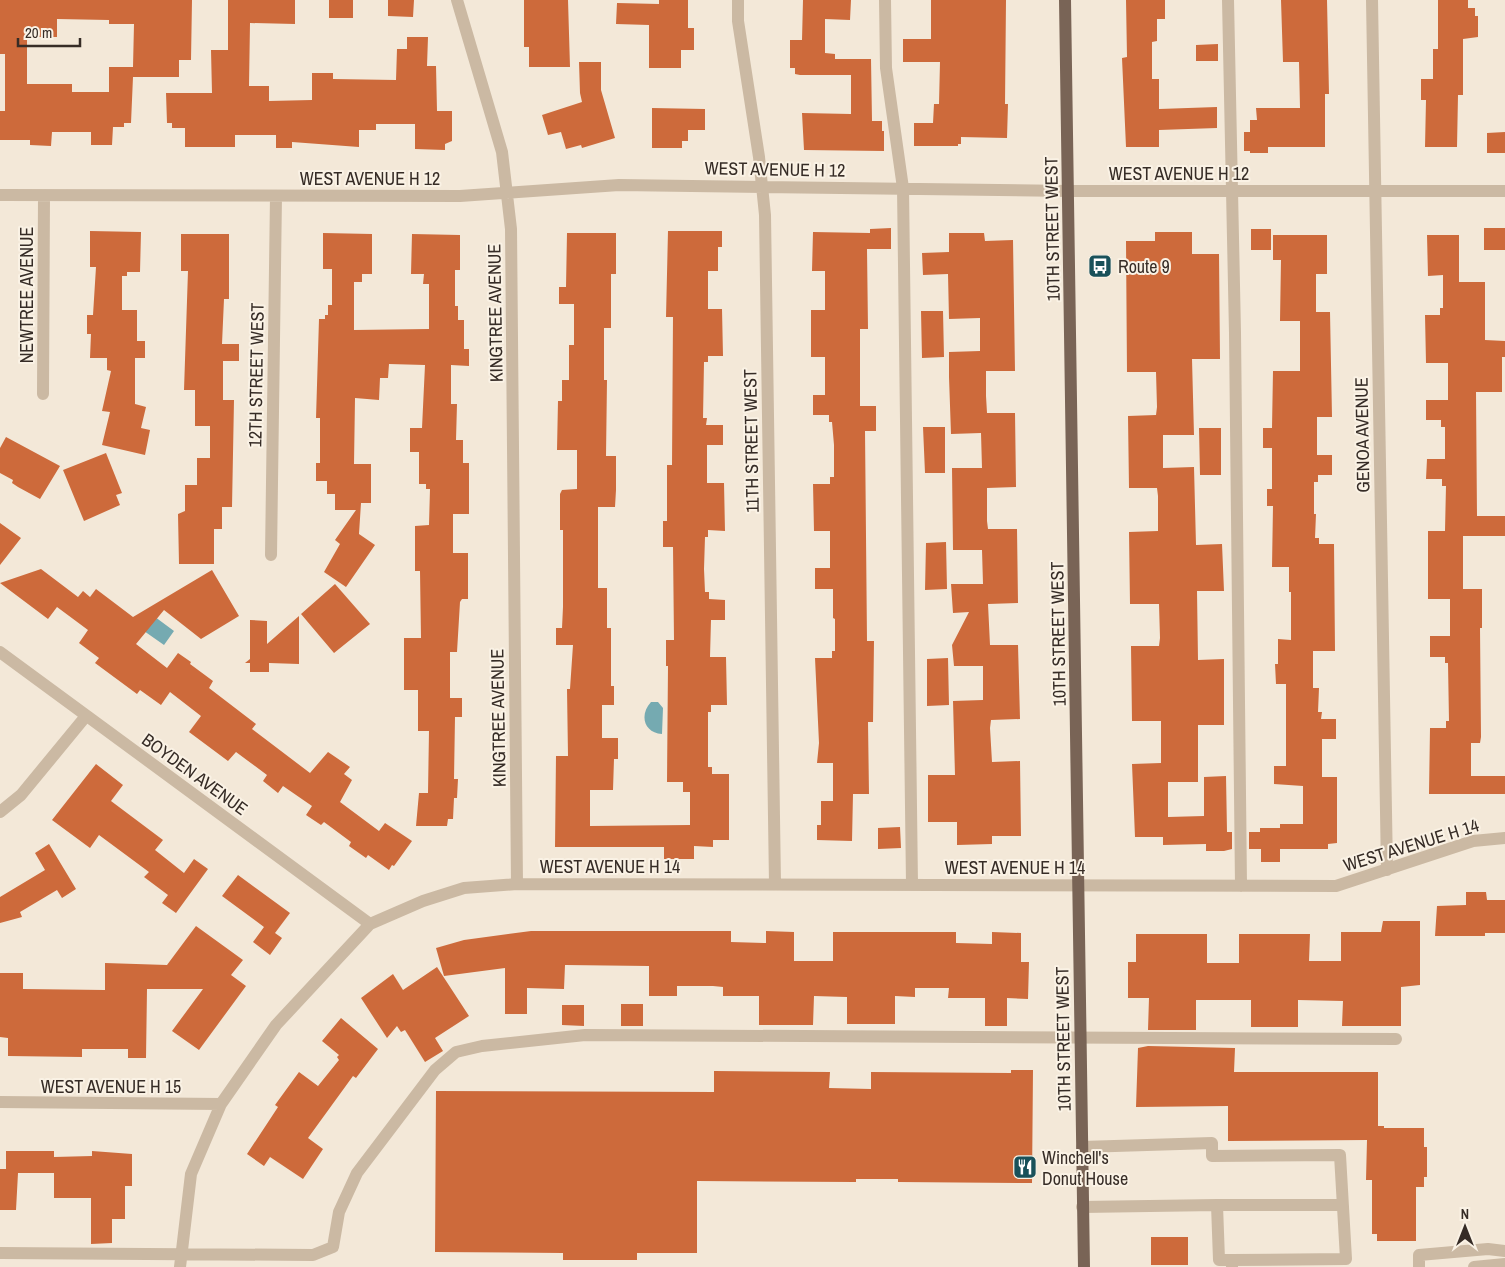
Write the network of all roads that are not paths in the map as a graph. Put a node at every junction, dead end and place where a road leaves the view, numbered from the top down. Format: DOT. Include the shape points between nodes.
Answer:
graph roads {
  1 [pos="457,0"];
  2 [pos="738,0"];
  3 [pos="885,0"];
  4 [pos="1065,0"];
  5 [pos="1228,0"];
  6 [pos="1372,0"];
  7 [pos="762,186"];
  8 [pos="903,188"];
  9 [pos="1375,190"];
  10 [pos="1070,191"];
  11 [pos="1231,191"];
  12 [pos="1505,191"];
  13 [pos="508,192"];
  14 [pos="0,195"];
  15 [pos="44,196"];
  16 [pos="276,196"];
  17 [pos="43,394"];
  18 [pos="271,555"];
  19 [pos="0,652"];
  20 [pos="86,716"];
  21 [pos="0,812"];
  22 [pos="1505,838"];
  23 [pos="1387,870"];
  24 [pos="517,884"];
  25 [pos="775,884"];
  26 [pos="912,884"];
  27 [pos="1078,885"];
  28 [pos="1242,886"];
  29 [pos="370,924"];
  30 [pos="1080,1038"];
  31 [pos="1396,1039"];
  32 [pos="0,1102"];
  33 [pos="222,1104"];
  34 [pos="1082,1147"];
  35 [pos="1217,1205"];
  36 [pos="1342,1205"];
  37 [pos="1082,1207"];
  38 [pos="1505,1251"];
  39 [pos="0,1253"];
  40 [pos="180,1261"];
  41 [pos="1305,1263"];
  42 [pos="1232,1264"];
  43 [pos="1505,1264"];
  44 [pos="1084,1267"];
  45 [pos="1419,1267"];
  46 [pos="1474,1267"];
  1 -- 13 [label="street, KINGTREE AVENUE" via="502,152"];
  2 -- 7 [label="street, 11TH STREET WEST" via="738,21"];
  3 -- 8 [label="street" via="886,68"];
  4 -- 10 [label="main road, 10TH STREET WEST"];
  5 -- 11 [label="street"];
  6 -- 9 [label="street, GENOA AVENUE"];
  7 -- 8 [label="street, WEST AVENUE H 12"];
  7 -- 13 [label="street, WEST AVENUE H 12" via="619,185"];
  7 -- 25 [label="street, 11TH STREET WEST"];
  8 -- 10 [label="street, WEST AVENUE H 12"];
  8 -- 26 [label="street"];
  9 -- 11 [label="street, WEST AVENUE H 12"];
  9 -- 12 [label="street, WEST AVENUE H 12"];
  9 -- 23 [label="street, GENOA AVENUE"];
  10 -- 11 [label="street, WEST AVENUE H 12"];
  10 -- 27 [label="main road, 10TH STREET WEST"];
  11 -- 28 [label="street"];
  13 -- 16 [label="street, WEST AVENUE H 12" via="460,196"];
  13 -- 24 [label="street, KINGTREE AVENUE" via="511,230"];
  14 -- 15 [label="street, WEST AVENUE H 12"];
  15 -- 16 [label="street, WEST AVENUE H 12"];
  15 -- 17 [label="street, NEWTREE AVENUE"];
  16 -- 18 [label="street, 12TH STREET WEST"];
  19 -- 20 [label="street, BOYDEN AVENUE"];
  20 -- 21 [label="street" via="22,795"];
  20 -- 29 [label="street, BOYDEN AVENUE"];
  22 -- 23 [label="street, WEST AVENUE H 14" via="1474,842"];
  23 -- 28 [label="street, WEST AVENUE H 14" via="1336,886"];
  24 -- 25 [label="street, WEST AVENUE H 14"];
  24 -- 29 [label="street" via="464,888 423,901"];
  25 -- 26 [label="street, WEST AVENUE H 14"];
  26 -- 27 [label="street, WEST AVENUE H 14"];
  27 -- 28 [label="street, WEST AVENUE H 14"];
  27 -- 30 [label="main road, 10TH STREET WEST"];
  29 -- 33 [label="street" via="276,1025"];
  30 -- 31 [label="street"];
  30 -- 34 [label="main road, 10TH STREET WEST"];
  30 -- 40 [label="street" via="585,1035 482,1046 456,1052 435,1070 357,1173 339,1212 333,1247 313,1255"];
  32 -- 33 [label="street, WEST AVENUE H 15"];
  33 -- 40 [label="street" via="191,1174"];
  34 -- 36 [label="street" via="1212,1143 1212,1156 1340,1155"];
  34 -- 37 [label="main road, 10TH STREET WEST"];
  35 -- 36 [label="street"];
  35 -- 37 [label="street"];
  35 -- 42 [label="street" via="1219,1260"];
  36 -- 41 [label="street" via="1346,1259"];
  37 -- 44 [label="main road, 10TH STREET WEST"];
  38 -- 45 [label="street" via="1488,1249 1419,1255"];
  39 -- 40 [label="street"];
  41 -- 42 [label="street"];
  43 -- 46 [label="street"];
}
